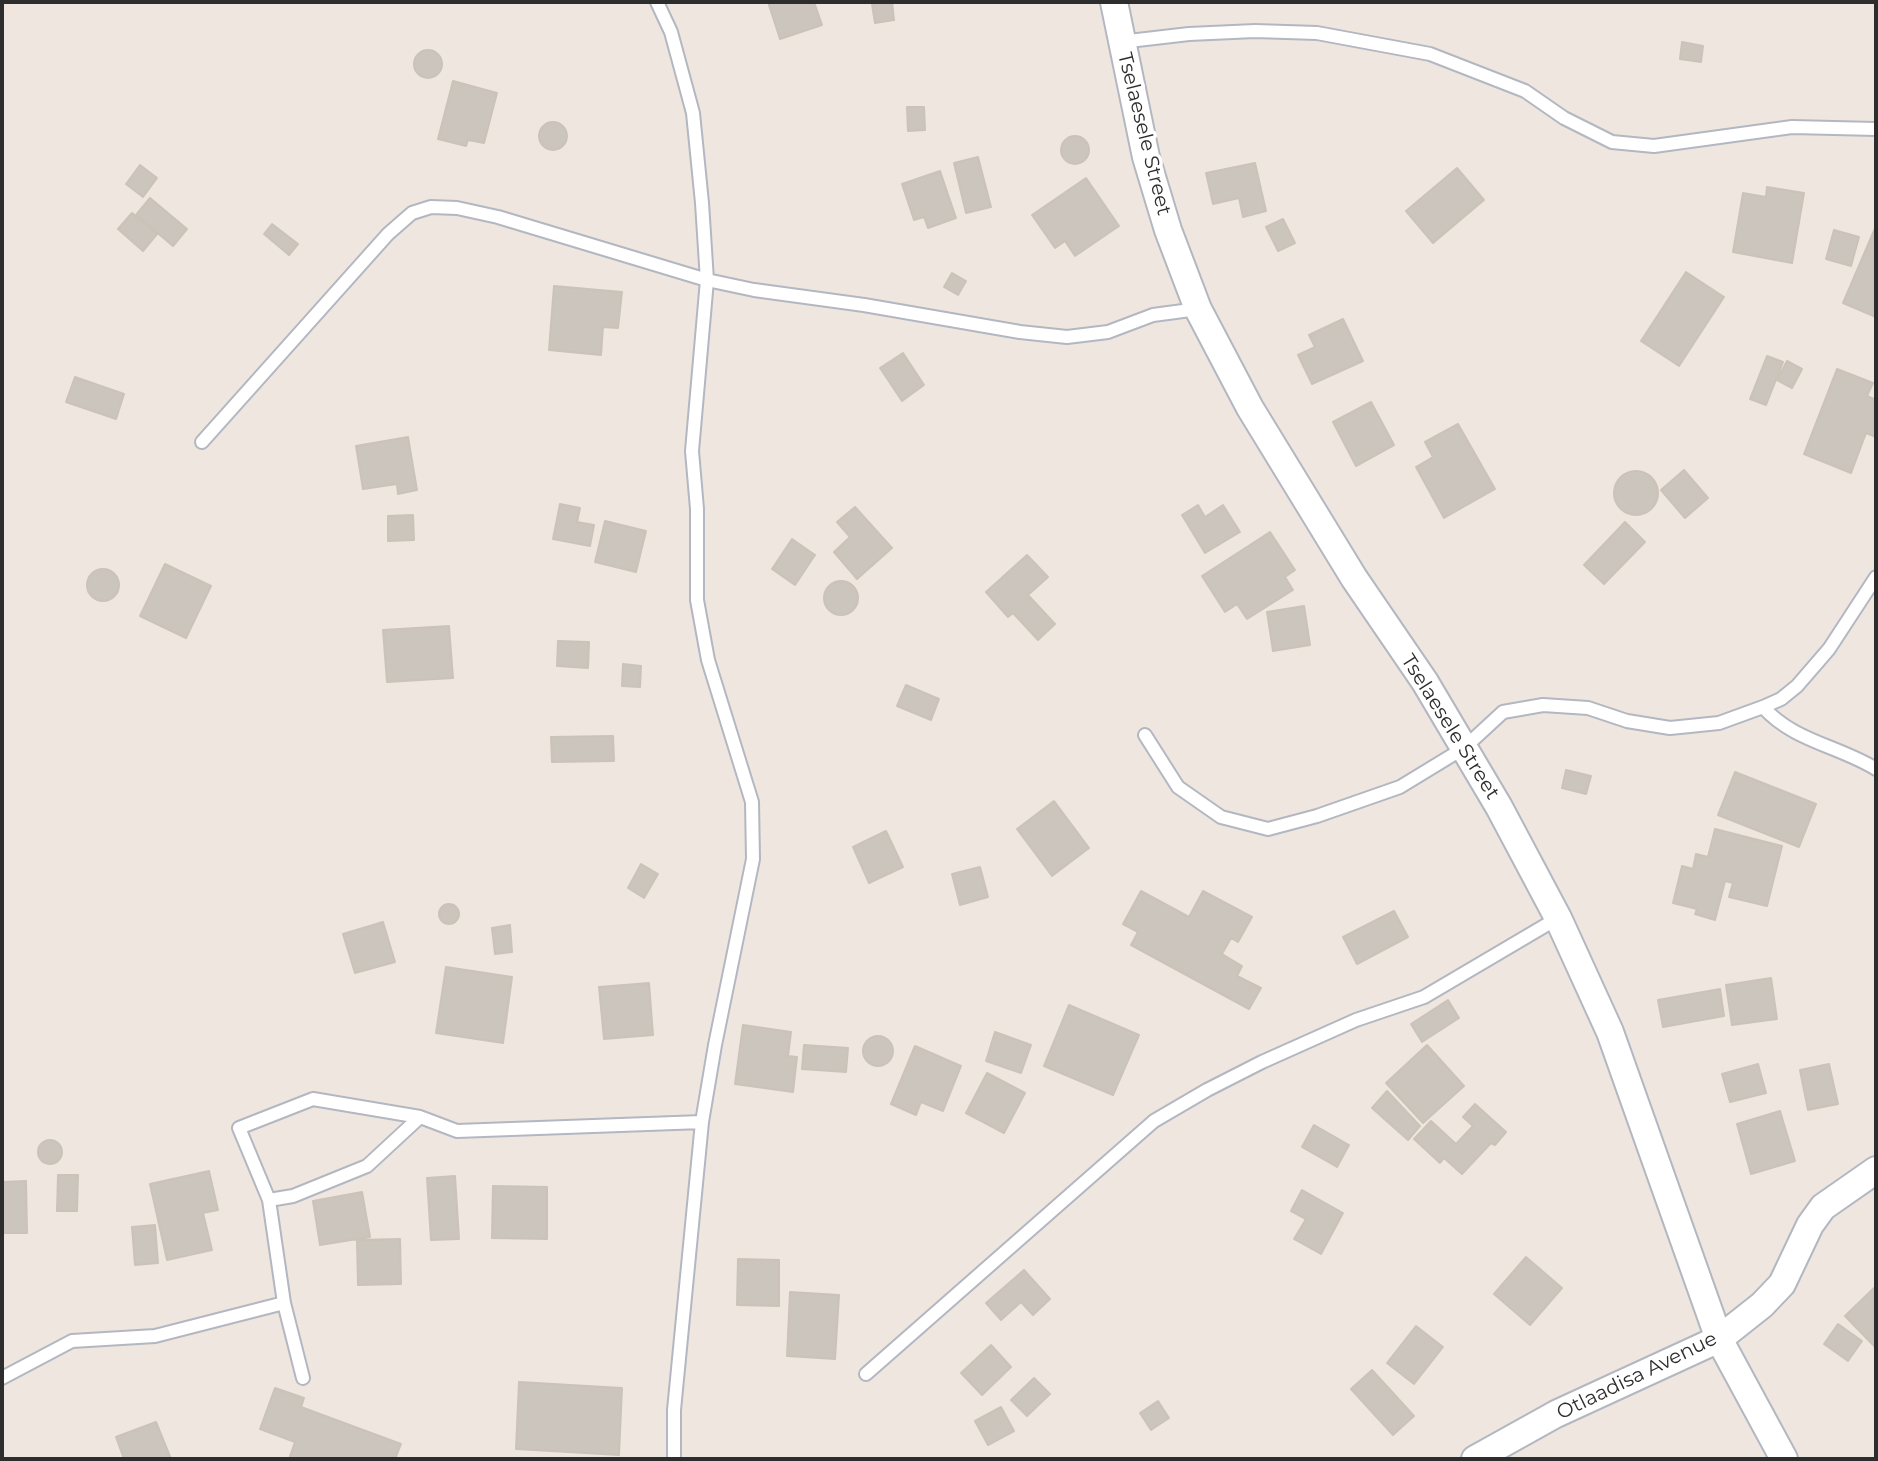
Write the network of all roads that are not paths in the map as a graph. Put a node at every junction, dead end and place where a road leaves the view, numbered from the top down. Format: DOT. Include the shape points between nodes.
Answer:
graph roads {
  1 [pos="657,2"];
  2 [pos="1114,2"];
  3 [pos="1120,42"];
  4 [pos="1876,129"];
  5 [pos="707,280"];
  6 [pos="1198,309"];
  7 [pos="202,442"];
  8 [pos="1876,577"];
  9 [pos="1763,707"];
  10 [pos="1145,735"];
  11 [pos="1464,748"];
  12 [pos="1876,769"];
  13 [pos="1558,918"];
  14 [pos="420,1117"];
  15 [pos="702,1122"];
  16 [pos="1876,1170"];
  17 [pos="269,1200"];
  18 [pos="284,1303"];
  19 [pos="1719,1339"];
  20 [pos="866,1374"];
  21 [pos="2,1378"];
  22 [pos="303,1378"];
  23 [pos="674,1459"];
  24 [pos="1475,1459"];
  25 [pos="1784,1459"];
  1 -- 5 [label="lane" via="671,32 693,113"];
  2 -- 3 [label="street, Tselaesele Street"];
  3 -- 4 [label="lane" via="1189,34 1317,33 1430,54 1525,91 1612,142 1654,146 1792,127"];
  3 -- 6 [label="street, Tselaesele Street" via="1146,157"];
  5 -- 6 [label="lane" via="1067,337"];
  5 -- 7 [label="lane" via="498,217 457,208 412,213"];
  5 -- 15 [label="lane" via="692,451 697,600 708,660 752,802 753,859"];
  6 -- 11 [label="street, Tselaesele Street" via="1257,420"];
  8 -- 9 [label="lane" via="1829,649 1797,686"];
  9 -- 11 [label="lane" via="1719,723 1670,728 1588,708 1543,705 1503,712"];
  9 -- 12 [label="lane" via="1800,735"];
  10 -- 11 [label="lane" via="1178,787 1221,817 1268,829 1400,787"];
  11 -- 13 [label="street, Tselaesele Street"];
  13 -- 19 [label="street, Tselaesele Street" via="1610,1032"];
  13 -- 20 [label="lane" via="1424,997 1262,1062 1154,1121"];
  14 -- 15 [label="lane" via="457,1131"];
  14 -- 17 [label="lane" via="367,1166 293,1196"];
  14 -- 17 [label="lane" via="313,1099 239,1128"];
  15 -- 23 [label="lane" via="674,1410"];
  16 -- 19 [label="street, Otlaadisa Avenue" via="1823,1207 1782,1284"];
  17 -- 18 [label="lane"];
  18 -- 21 [label="lane" via="155,1336 72,1341"];
  18 -- 22 [label="lane"];
  19 -- 24 [label="street, Otlaadisa Avenue" via="1556,1414"];
  19 -- 25 [label="street, Tselaesele Street"];
}
